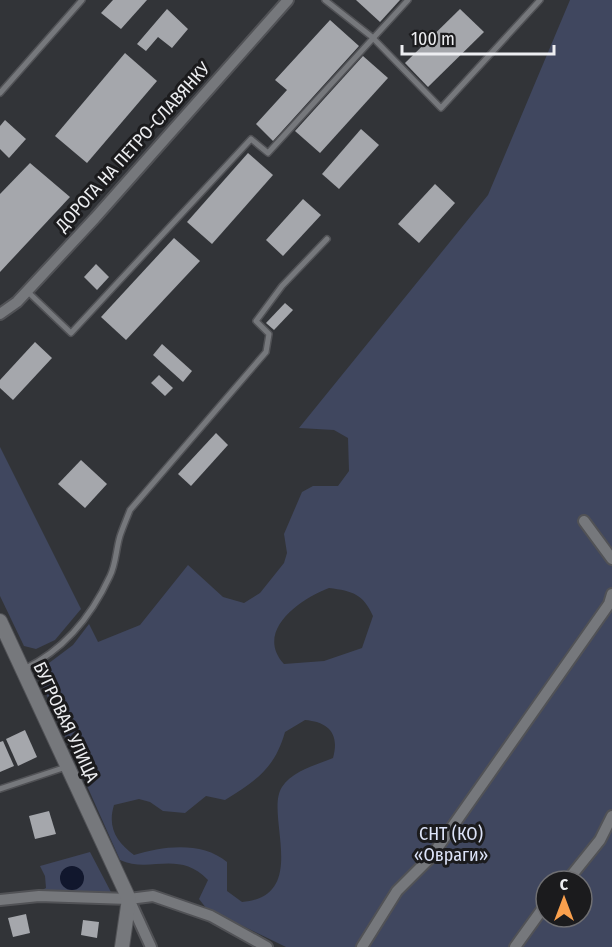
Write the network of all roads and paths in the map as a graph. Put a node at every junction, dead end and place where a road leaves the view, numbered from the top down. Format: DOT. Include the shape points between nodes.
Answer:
graph roads {
  1 [pos="82,0"];
  2 [pos="288,0"];
  3 [pos="325,0"];
  4 [pos="408,0"];
  5 [pos="540,0"];
  6 [pos="372,37"];
  7 [pos="0,93"];
  8 [pos="327,239"];
  9 [pos="27,291"];
  10 [pos="0,314"];
  11 [pos="584,521"];
  12 [pos="612,559"];
  13 [pos="612,594"];
  14 [pos="0,621"];
  15 [pos="22,670"];
  16 [pos="66,767"];
  17 [pos="0,789"];
  18 [pos="612,816"];
  19 [pos="577,869"];
  20 [pos="129,899"];
  21 [pos="0,900"];
  22 [pos="534,921"];
  23 [pos="122,947"];
  24 [pos="151,947"];
  25 [pos="267,947"];
  26 [pos="362,947"];
  27 [pos="515,947"];
  1 -- 7 [label="lane"];
  2 -- 9 [label="street, ДОРОГА НА ПЕТРО-СЛАВЯНКУ"];
  3 -- 6 [label="lane"];
  4 -- 6 [label="lane"];
  5 -- 6 [label="lane" via="441,108"];
  6 -- 9 [label="lane" via="268,153 251,139 71,333"];
  8 -- 15 [label="lane" via="282,286 256,321 269,334 266,352 130,510 111,575 82,624 45,659"];
  9 -- 10 [label="street, ДОРОГА НА ПЕТРО-СЛАВЯНКУ"];
  11 -- 12 [label="street"];
  13 -- 26 [label="street" via="540,705 431,857 397,891"];
  14 -- 15 [label="street, БУГРОВАЯ УЛИЦА"];
  15 -- 16 [label="street, БУГРОВАЯ УЛИЦА"];
  16 -- 17 [label="lane"];
  16 -- 20 [label="street, БУГРОВАЯ УЛИЦА"];
  18 -- 19 [label="street" via="600,840"];
  20 -- 21 [label="street" via="39,896"];
  20 -- 23 [label="street"];
  20 -- 24 [label="street"];
  20 -- 25 [label="street" via="153,896 211,916"];
  22 -- 27 [label="street"];
}
